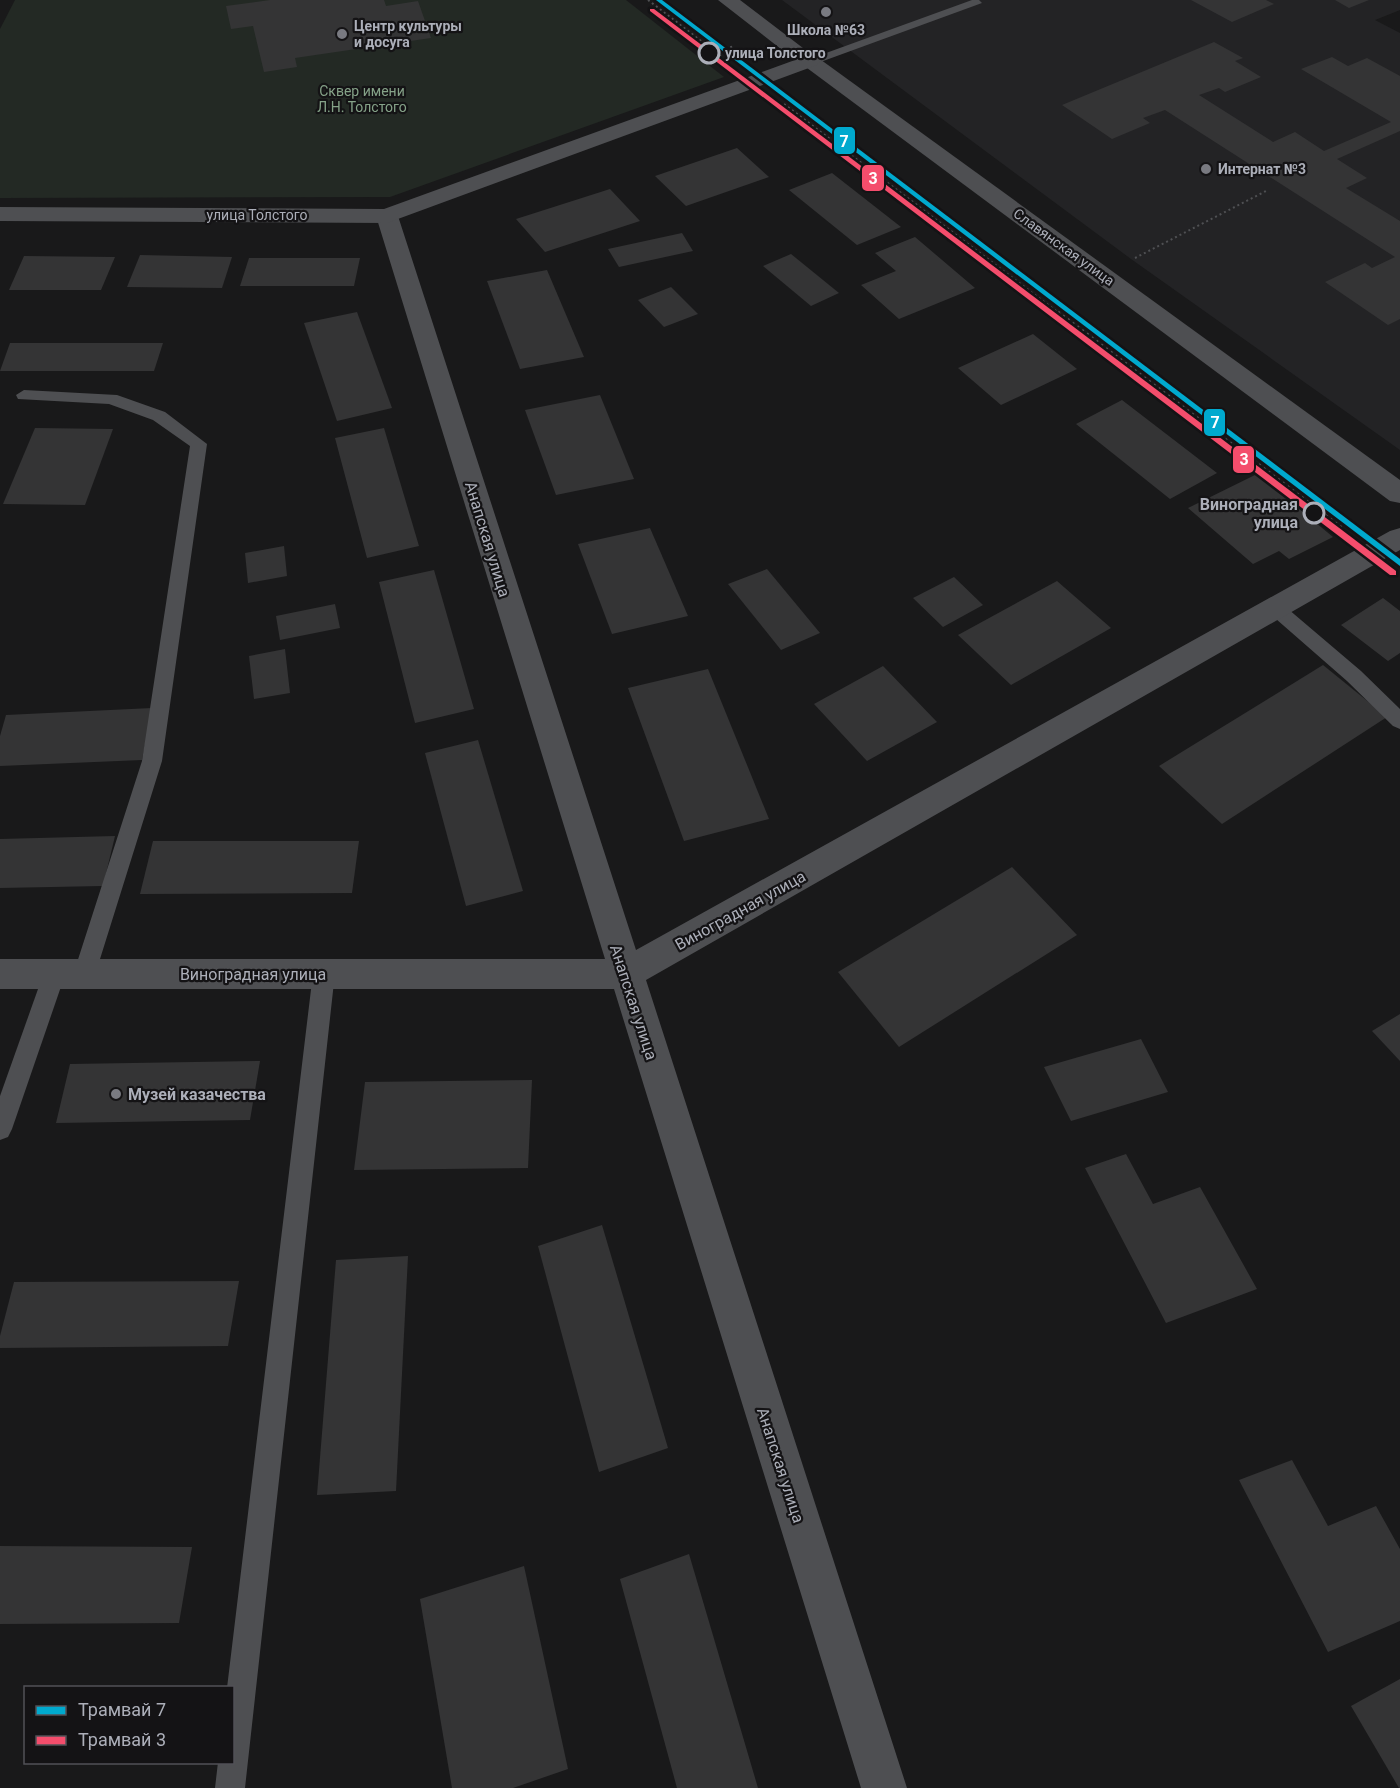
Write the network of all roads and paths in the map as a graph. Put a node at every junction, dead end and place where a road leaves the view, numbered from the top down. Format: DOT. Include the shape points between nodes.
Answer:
graph roads {
  1 [pos="648,0"];
  2 [pos="728,0"];
  3 [pos="976,3"];
  4 [pos="810,61"];
  5 [pos="754,82"];
  6 [pos="1266,190"];
  7 [pos="0,213"];
  8 [pos="387,216"];
  9 [pos="1131,259"];
  10 [pos="24,395"];
  11 [pos="1400,494"];
  12 [pos="1387,545"];
  13 [pos="1275,608"];
  14 [pos="1400,721"];
  15 [pos="324,973"];
  16 [pos="0,974"];
  17 [pos="626,974"];
  18 [pos="69,975"];
  19 [pos="0,1129"];
  20 [pos="234,1753"];
  21 [pos="233,1764"];
  22 [pos="230,1788"];
  23 [pos="884,1788"];
  1 -- 5 [label="path"];
  2 -- 4 [label="street, Славянская улица"];
  3 -- 4 [label="lane"];
  4 -- 5 [label="street, улица Толстого"];
  4 -- 11 [label="street, Славянская улица"];
  5 -- 8 [label="street, улица Толстого"];
  5 -- 12 [label="path"];
  6 -- 9 [label="path"];
  7 -- 8 [label="street, улица Толстого"];
  8 -- 17 [label="street, Анапская улица"];
  10 -- 18 [label="lane" via="111,399 159,416 199,444 152,761"];
  12 -- 13 [label="street, Виноградная улица"];
  13 -- 14 [label="lane"];
  13 -- 17 [label="street, Виноградная улица"];
  15 -- 17 [label="street, Виноградная улица"];
  15 -- 18 [label="street, Виноградная улица"];
  15 -- 20 [label="lane"];
  16 -- 18 [label="street, Виноградная улица"];
  17 -- 23 [label="street, Анапская улица"];
  18 -- 19 [label="lane"];
  21 -- 22 [label="lane"];
}
